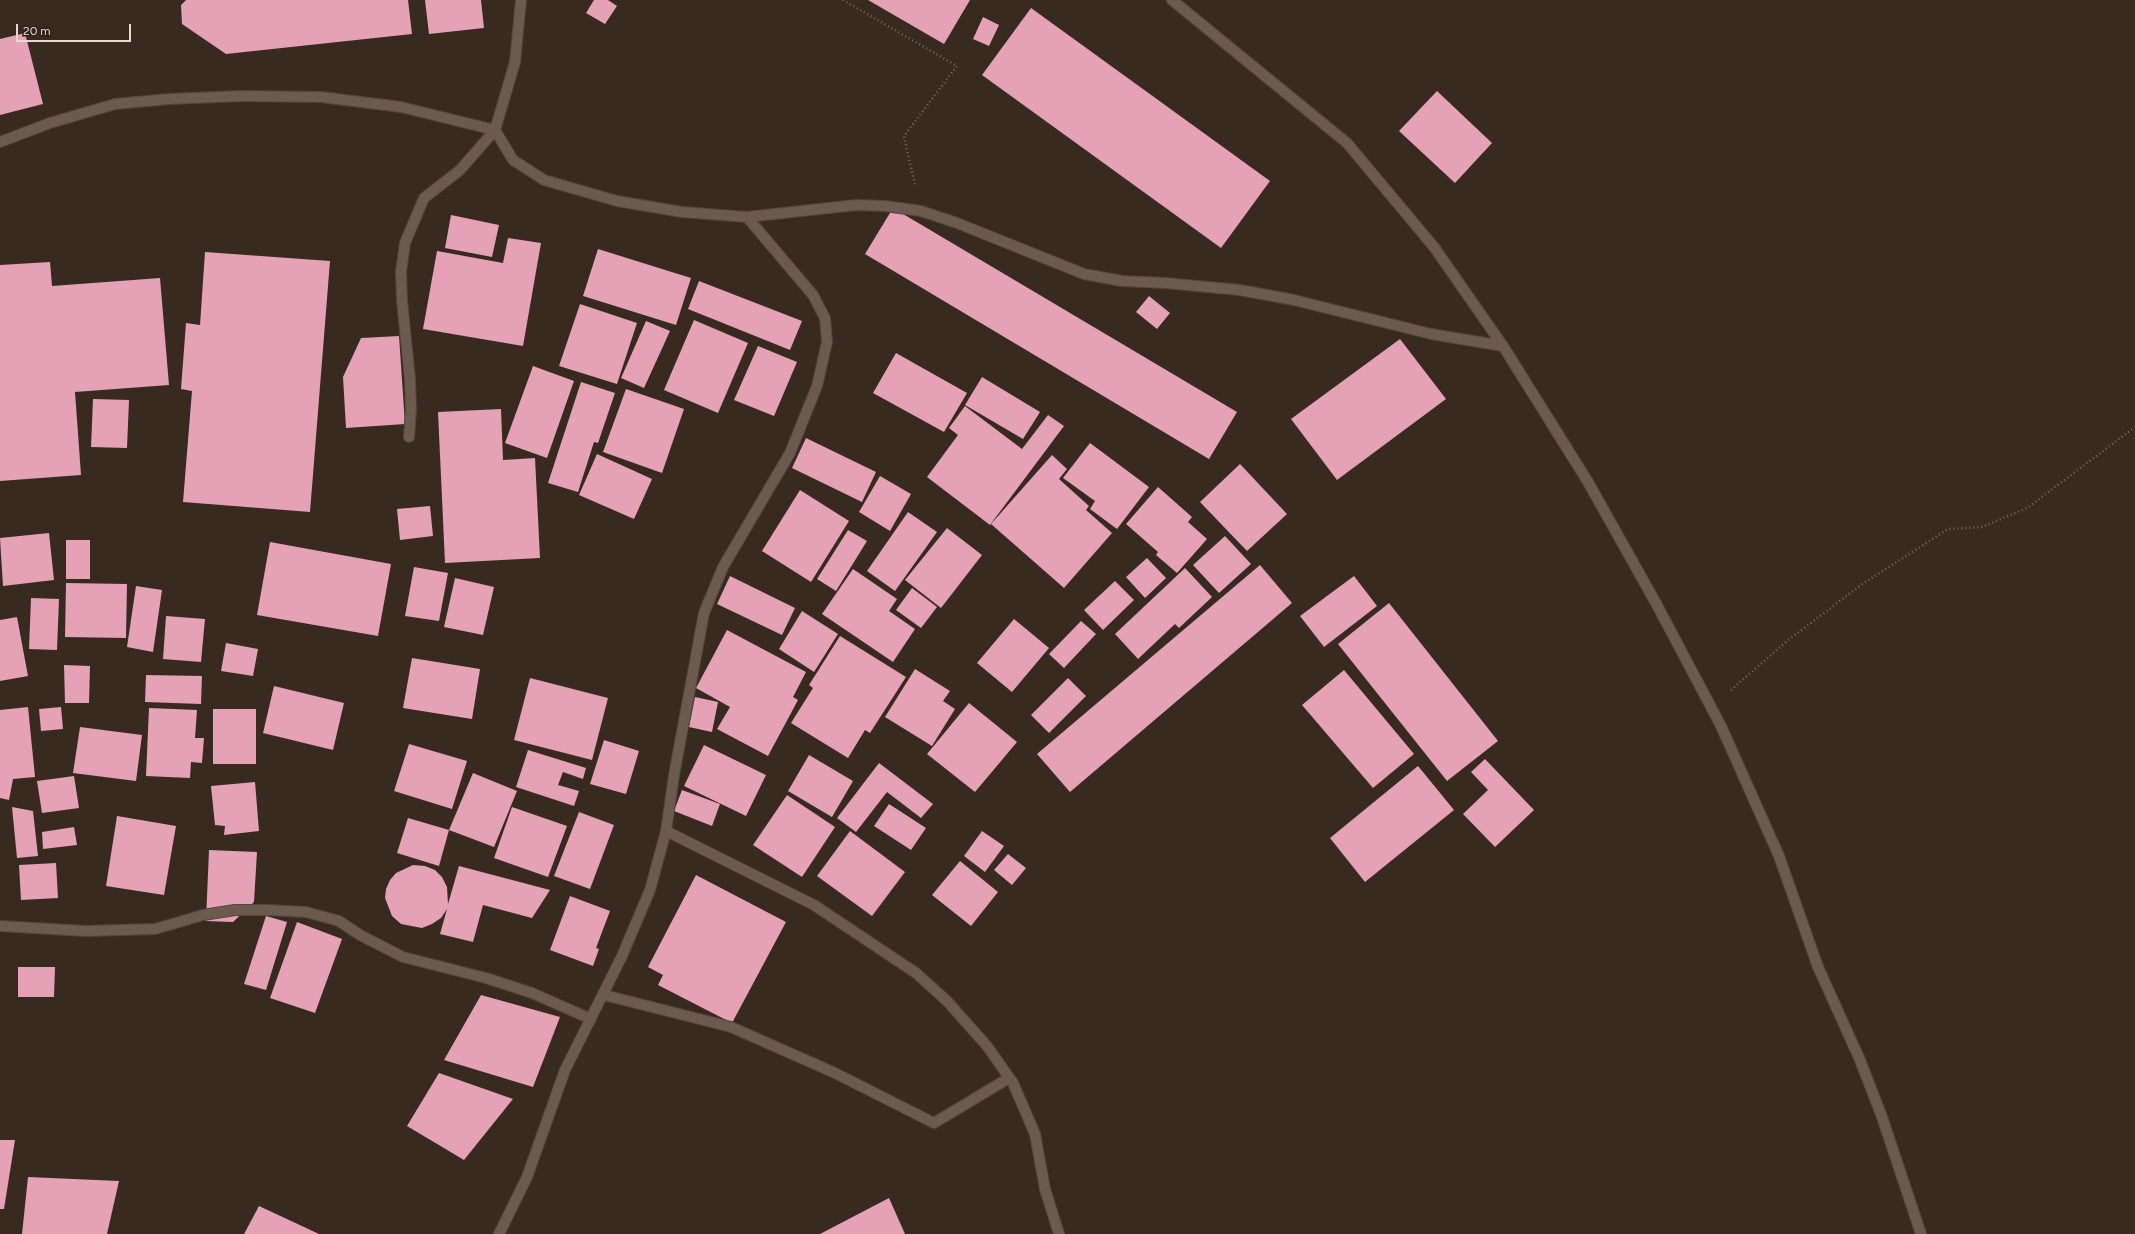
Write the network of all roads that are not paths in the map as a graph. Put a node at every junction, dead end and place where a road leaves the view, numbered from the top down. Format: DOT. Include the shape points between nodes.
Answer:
graph roads {
  1 [pos="521,0"];
  2 [pos="1172,0"];
  3 [pos="495,130"];
  4 [pos="0,142"];
  5 [pos="747,217"];
  6 [pos="1503,346"];
  7 [pos="409,437"];
  8 [pos="666,831"];
  9 [pos="0,926"];
  10 [pos="604,995"];
  11 [pos="591,1019"];
  12 [pos="1009,1078"];
  13 [pos="499,1234"];
  14 [pos="1059,1234"];
  15 [pos="1921,1234"];
  1 -- 3 [label="street" via="515,62"];
  2 -- 6 [label="street" via="1347,143 1434,247"];
  3 -- 4 [label="street" via="394,106 321,97 241,96 115,104 50,123"];
  3 -- 5 [label="street" via="513,160 544,180 617,201 682,212"];
  3 -- 7 [label="street" via="460,170 424,198 405,243 401,272 410,386"];
  5 -- 6 [label="street" via="856,205 921,211 1084,274 1122,281 1240,290 1294,300 1431,334"];
  5 -- 8 [label="street" via="813,295 826,318 827,342 816,386 790,453 723,567 704,613"];
  6 -- 15 [label="street" via="1588,482 1658,605 1711,707 1778,856 1818,967 1860,1060"];
  8 -- 10 [label="street" via="650,890"];
  8 -- 12 [label="street" via="814,905 916,973 947,1001 982,1040"];
  9 -- 11 [label="street" via="86,931 155,929 203,915 235,910 306,912 339,921 402,957 525,990"];
  10 -- 11 [label="street"];
  10 -- 12 [label="street" via="731,1027 835,1073 934,1123"];
  11 -- 13 [label="street" via="565,1070 527,1178"];
  12 -- 14 [label="street" via="1035,1134 1045,1189"];
}
